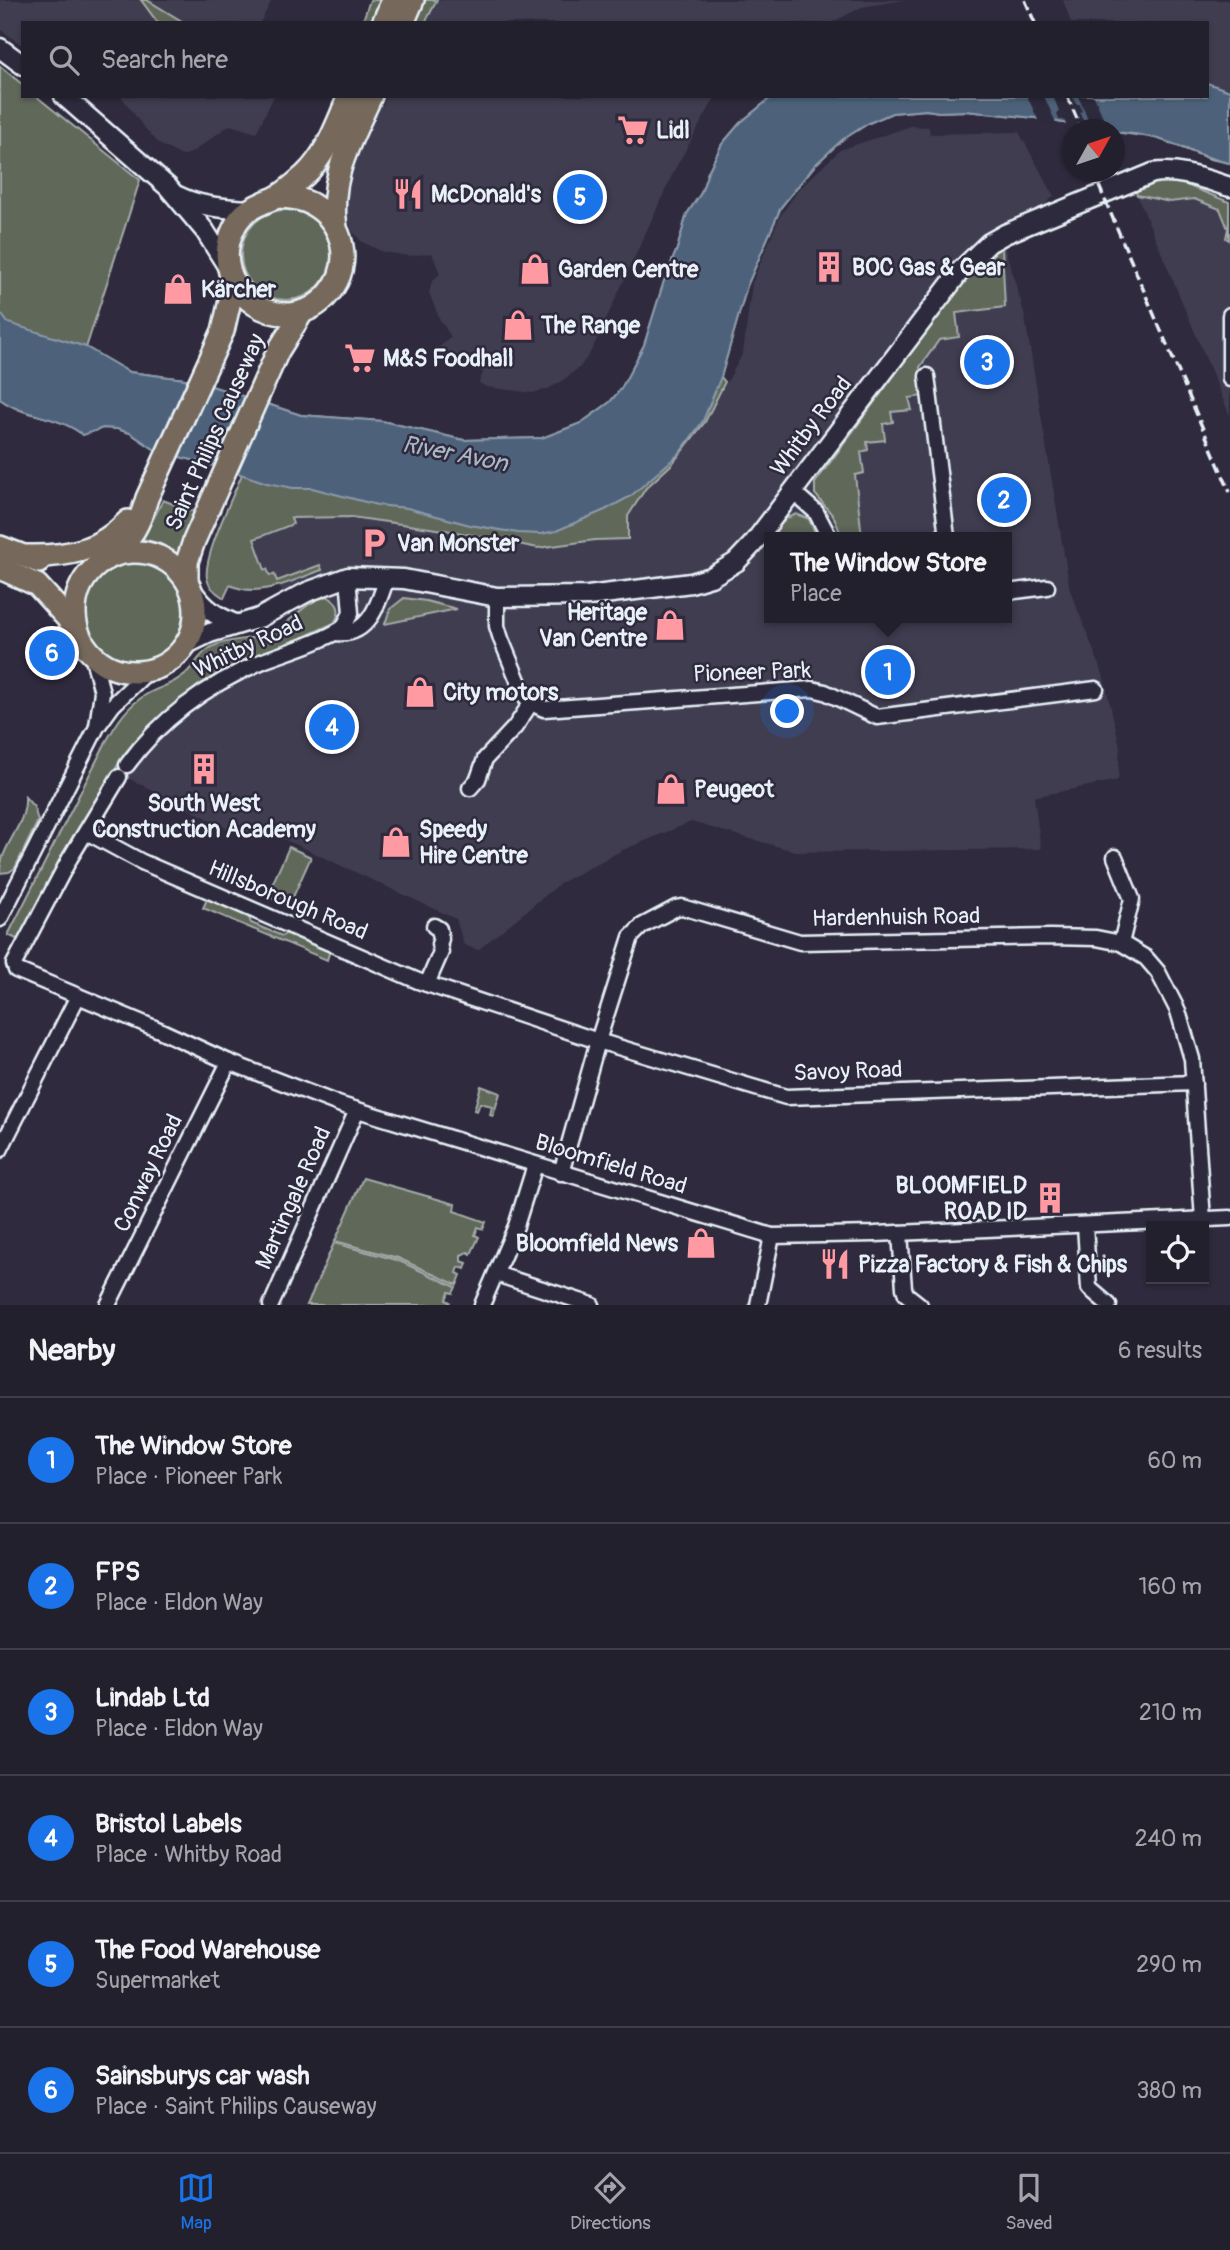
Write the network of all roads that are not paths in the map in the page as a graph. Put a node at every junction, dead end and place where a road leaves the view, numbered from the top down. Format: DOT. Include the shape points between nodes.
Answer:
graph roads {
  1 [pos="393,0"];
  2 [pos="413,0"];
  3 [pos="384,21"];
  4 [pos="404,21"];
  5 [pos="0,48"];
  6 [pos="21,64"];
  7 [pos="66,98"];
  8 [pos="348,98"];
  9 [pos="370,98"];
  10 [pos="1230,187"];
  11 [pos="174,194"];
  12 [pos="277,197"];
  13 [pos="247,210"];
  14 [pos="337,228"];
  15 [pos="230,274"];
  16 [pos="303,311"];
  17 [pos="1230,315"];
  18 [pos="1230,336"];
  19 [pos="927,376"];
  20 [pos="1230,379"];
  21 [pos="792,491"];
  22 [pos="147,498"];
  23 [pos="827,532"];
  24 [pos="946,532"];
  25 [pos="0,547"];
  26 [pos="27,556"];
  27 [pos="104,560"];
  28 [pos="0,568"];
  29 [pos="387,577"];
  30 [pos="348,578"];
  31 [pos="190,585"];
  32 [pos="1047,587"];
  33 [pos="1012,591"];
  34 [pos="497,597"];
  35 [pos="235,624"];
  36 [pos="77,629"];
  37 [pos="334,633"];
  38 [pos="187,644"];
  39 [pos="92,655"];
  40 [pos="147,672"];
  41 [pos="1096,689"];
  42 [pos="531,704"];
  43 [pos="97,727"];
  44 [pos="470,788"];
  45 [pos="86,834"];
  46 [pos="1115,857"];
  47 [pos="0,919"];
  48 [pos="440,933"];
  49 [pos="1121,943"];
  50 [pos="14,964"];
  51 [pos="431,985"];
  52 [pos="78,996"];
  53 [pos="598,1041"];
  54 [pos="229,1062"];
  55 [pos="1194,1083"];
  56 [pos="357,1110"];
  57 [pos="0,1150"];
  58 [pos="536,1165"];
  59 [pos="561,1173"];
  60 [pos="1230,1218"];
  61 [pos="1203,1220"];
  62 [pos="1085,1225"];
  63 [pos="900,1233"];
  64 [pos="772,1236"];
  65 [pos="496,1274"];
  66 [pos="108,1305"];
  67 [pos="271,1305"];
  68 [pos="482,1305"];
  69 [pos="592,1305"];
  70 [pos="758,1305"];
  71 [pos="920,1305"];
  72 [pos="1110,1305"];
  1 -- 3 [label="main road"];
  2 -- 4 [label="main road"];
  5 -- 6 [label="street"];
  7 -- 11 [label="street"];
  8 -- 12 [label="main road" via="319,160"];
  9 -- 14 [label="main road" via="337,176 333,208"];
  10 -- 21 [label="street, Whitby Road" via="1186,173 1153,173 989,243 961,270"];
  11 -- 13 [label="street" via="216,208"];
  11 -- 15 [label="street" via="205,231"];
  12 -- 13 [label="main road"];
  12 -- 14 [label="main road" via="312,203"];
  13 -- 15 [label="main road" via="227,245"];
  14 -- 16 [label="main road" via="343,253 338,281 322,301"];
  15 -- 16 [label="main road" via="243,296 264,309 287,314"];
  15 -- 22 [label="main road, Saint Philips Causeway" via="223,331"];
  16 -- 31 [label="main road, Saint Philips Causeway" via="278,351 203,520 187,562"];
  17 -- 18 [label="street"];
  18 -- 20 [label="street"];
  19 -- 24 [label="street"];
  21 -- 23 [label="street" via="816,512"];
  21 -- 34 [label="street, Whitby Road" via="736,562 711,577 588,596"];
  22 -- 26 [label="main road, Saint Philips Causeway" via="126,523 97,545 67,555"];
  22 -- 27 [label="main road, Saint Philips Causeway" via="131,537"];
  25 -- 26 [label="main road, Saint Philips Causeway"];
  26 -- 27 [label="main road, Saint Philips Causeway" via="78,569"];
  27 -- 31 [label="main road" via="133,551 154,554 172,563"];
  27 -- 36 [label="main road" via="81,583 75,606"];
  28 -- 36 [label="main road" via="37,584"];
  29 -- 30 [label="street, Whitby Road"];
  29 -- 34 [label="street, Whitby Road"];
  29 -- 37 [label="street, Whitby Road" via="377,608 360,628"];
  30 -- 35 [label="street, Whitby Road"];
  30 -- 37 [label="street, Whitby Road" via="350,616"];
  31 -- 35 [label="street, Whitby Road" via="203,606"];
  31 -- 38 [label="main road" via="196,610"];
  32 -- 33 [label="street"];
  34 -- 42 [label="street" via="501,639"];
  35 -- 38 [label="street, Whitby Road"];
  36 -- 39 [label="main road"];
  37 -- 45 [label="street, Whitby Road" via="216,684 178,710 151,734 123,771"];
  38 -- 40 [label="main road" via="176,657"];
  39 -- 40 [label="main road" via="127,672"];
  39 -- 43 [label="street" via="102,692"];
  40 -- 43 [label="street"];
  41 -- 42 [label="street, Pioneer Park" via="877,717 813,689 550,709"];
  42 -- 44 [label="street" via="485,760"];
  43 -- 47 [label="street"];
  45 -- 50 [label="street, Whitby Road"];
  45 -- 51 [label="street, Hillsborough Road"];
  46 -- 49 [label="street" via="1132,899"];
  48 -- 51 [label="street"];
  49 -- 53 [label="street, Hardenhuish Road" via="1050,937 800,942 676,908 631,937"];
  49 -- 55 [label="street, Hardenhuish Road" via="1146,958 1166,985 1192,1059"];
  50 -- 52 [label="street, Bloomfield Road" via="16,970"];
  51 -- 53 [label="street, Savoy Road"];
  52 -- 54 [label="street, Bloomfield Road"];
  52 -- 57 [label="street"];
  53 -- 55 [label="street, Savoy Road" via="786,1097"];
  53 -- 59 [label="street, Hardenhuish Road"];
  54 -- 56 [label="street, Bloomfield Road"];
  54 -- 66 [label="street, Conway Road"];
  55 -- 61 [label="street, Hardenhuish Road"];
  56 -- 58 [label="street, Bloomfield Road"];
  56 -- 67 [label="street, Martingale Road"];
  58 -- 59 [label="street, Bloomfield Road"];
  58 -- 65 [label="street"];
  59 -- 64 [label="street, Bloomfield Road"];
  60 -- 61 [label="street, Bloomfield Road"];
  61 -- 62 [label="street, Bloomfield Road"];
  62 -- 63 [label="street, Bloomfield Road"];
  62 -- 72 [label="street" via="1089,1288"];
  63 -- 64 [label="street, Bloomfield Road"];
  63 -- 71 [label="street" via="904,1288"];
  64 -- 70 [label="street"];
  65 -- 68 [label="street"];
  65 -- 69 [label="street"];
}
